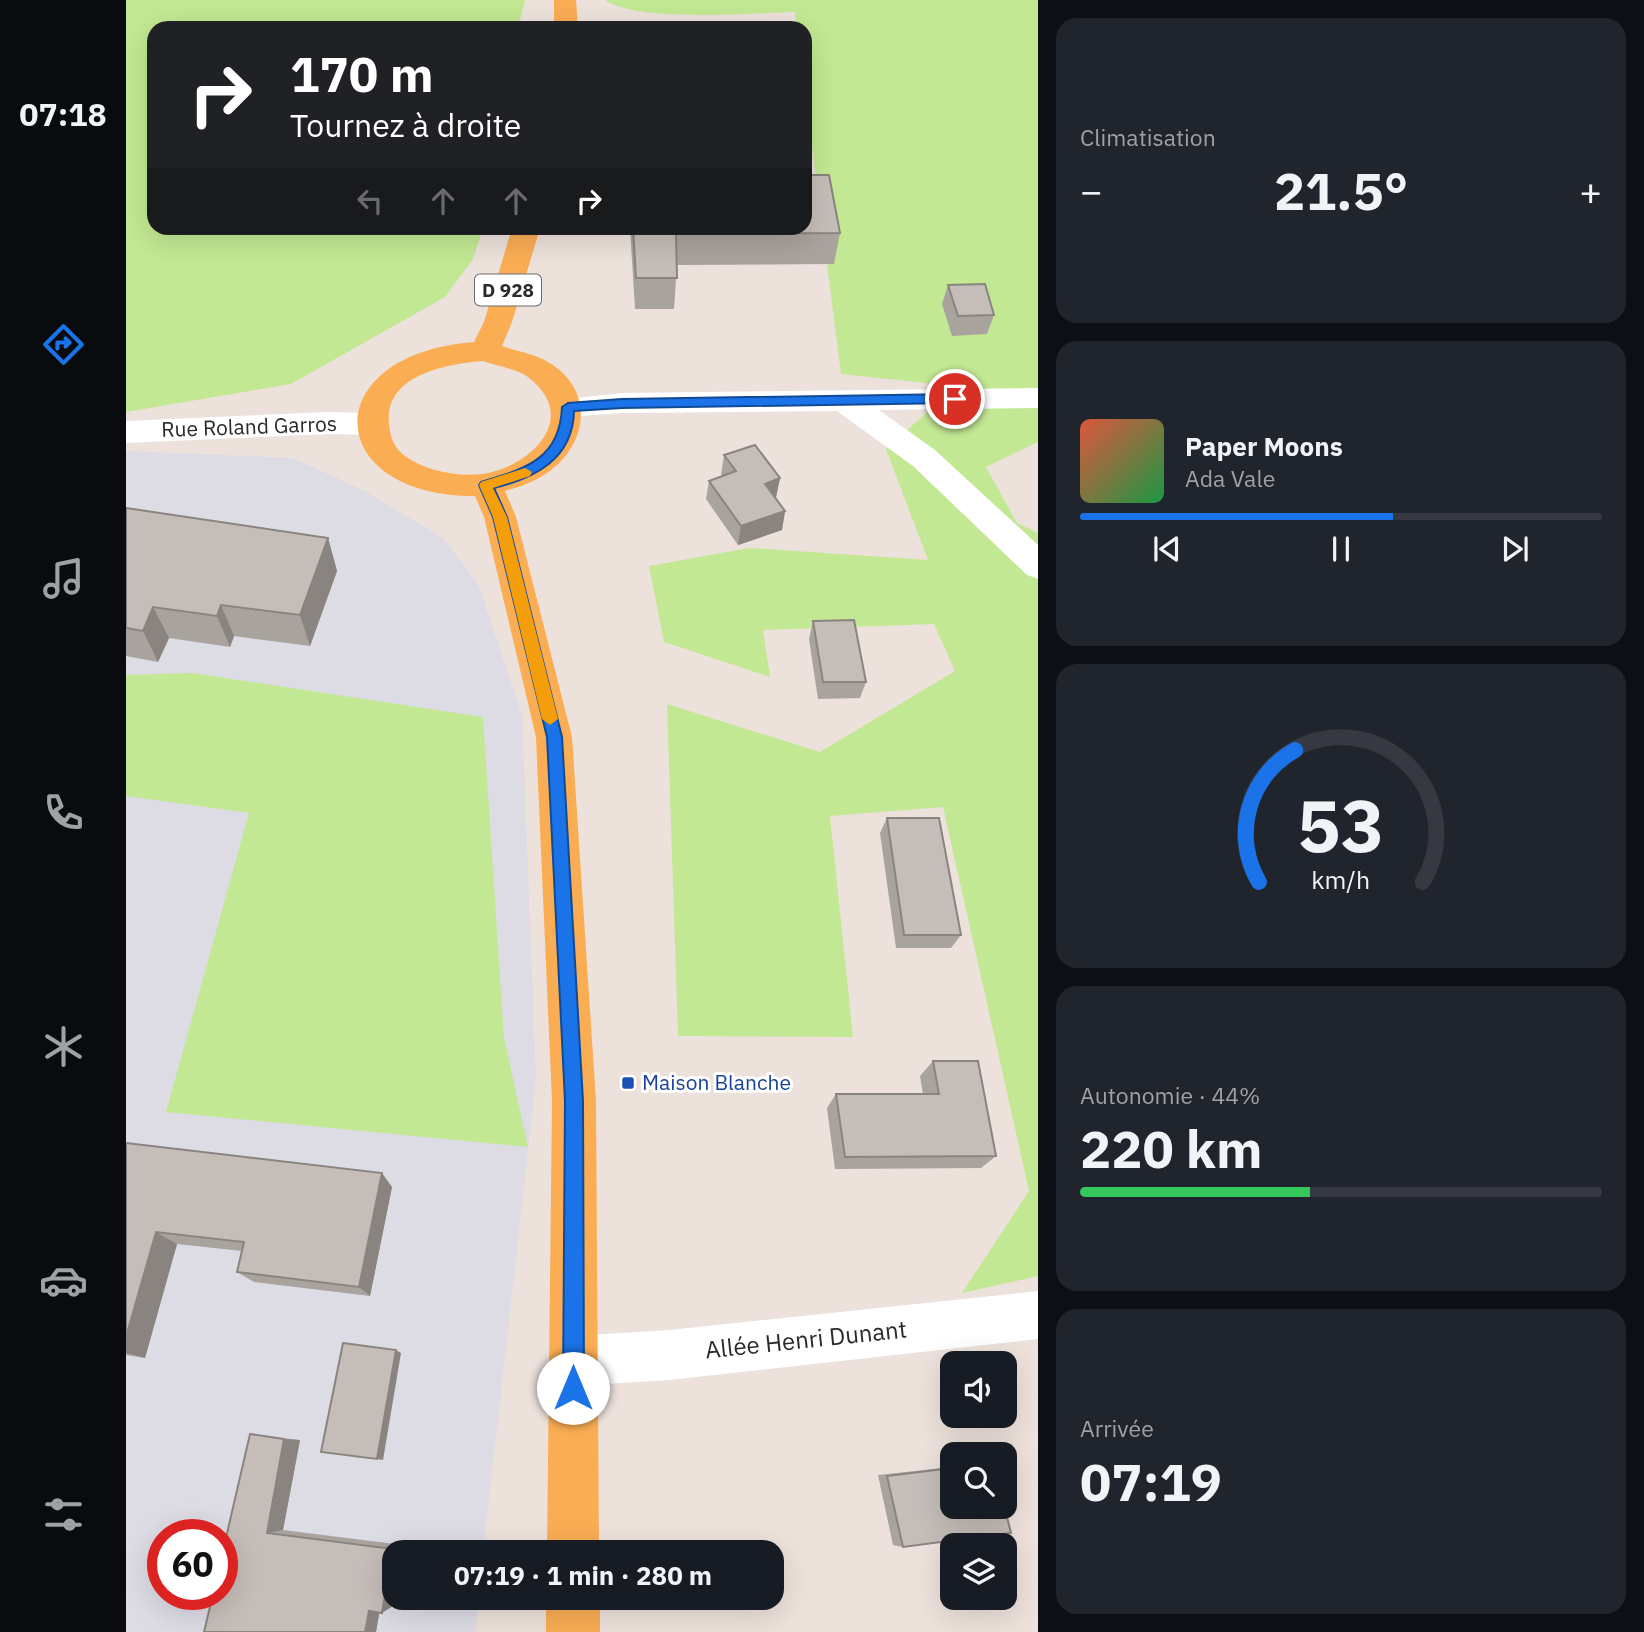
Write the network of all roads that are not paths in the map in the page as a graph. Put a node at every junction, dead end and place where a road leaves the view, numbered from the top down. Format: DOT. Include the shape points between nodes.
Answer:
graph roads {
  1 [pos="565,0"];
  2 [pos="566,21"];
  3 [pos="524,235"];
  4 [pos="485,351"];
  5 [pos="1038,398"];
  6 [pos="843,400"];
  7 [pos="568,407"];
  8 [pos="372,424"];
  9 [pos="126,432"];
  10 [pos="486,485"];
  11 [pos="1038,566"];
  12 [pos="1038,1315"];
  13 [pos="573,1361"];
  14 [pos="573,1540"];
  15 [pos="573,1610"];
  16 [pos="573,1632"];
  1 -- 2 [label="main road"];
  3 -- 4 [label="main road, D 928"];
  4 -- 7 [label="main road" via="541,369 559,386"];
  4 -- 8 [label="main road" via="430,358 406,370 387,385 375,404"];
  5 -- 6 [label="street"];
  6 -- 7 [label="street"];
  6 -- 11 [label="street" via="924,458"];
  7 -- 10 [label="main road" via="567,428 558,448 540,465 515,478"];
  8 -- 9 [label="street, Rue Roland Garros"];
  8 -- 10 [label="main road" via="377,446 394,465 420,479 452,486"];
  10 -- 13 [label="main road" via="500,517 554,737 574,1101"];
  12 -- 13 [label="street, Allée Henri Dunant"];
  13 -- 14 [label="main road"];
  15 -- 16 [label="main road"];
}
